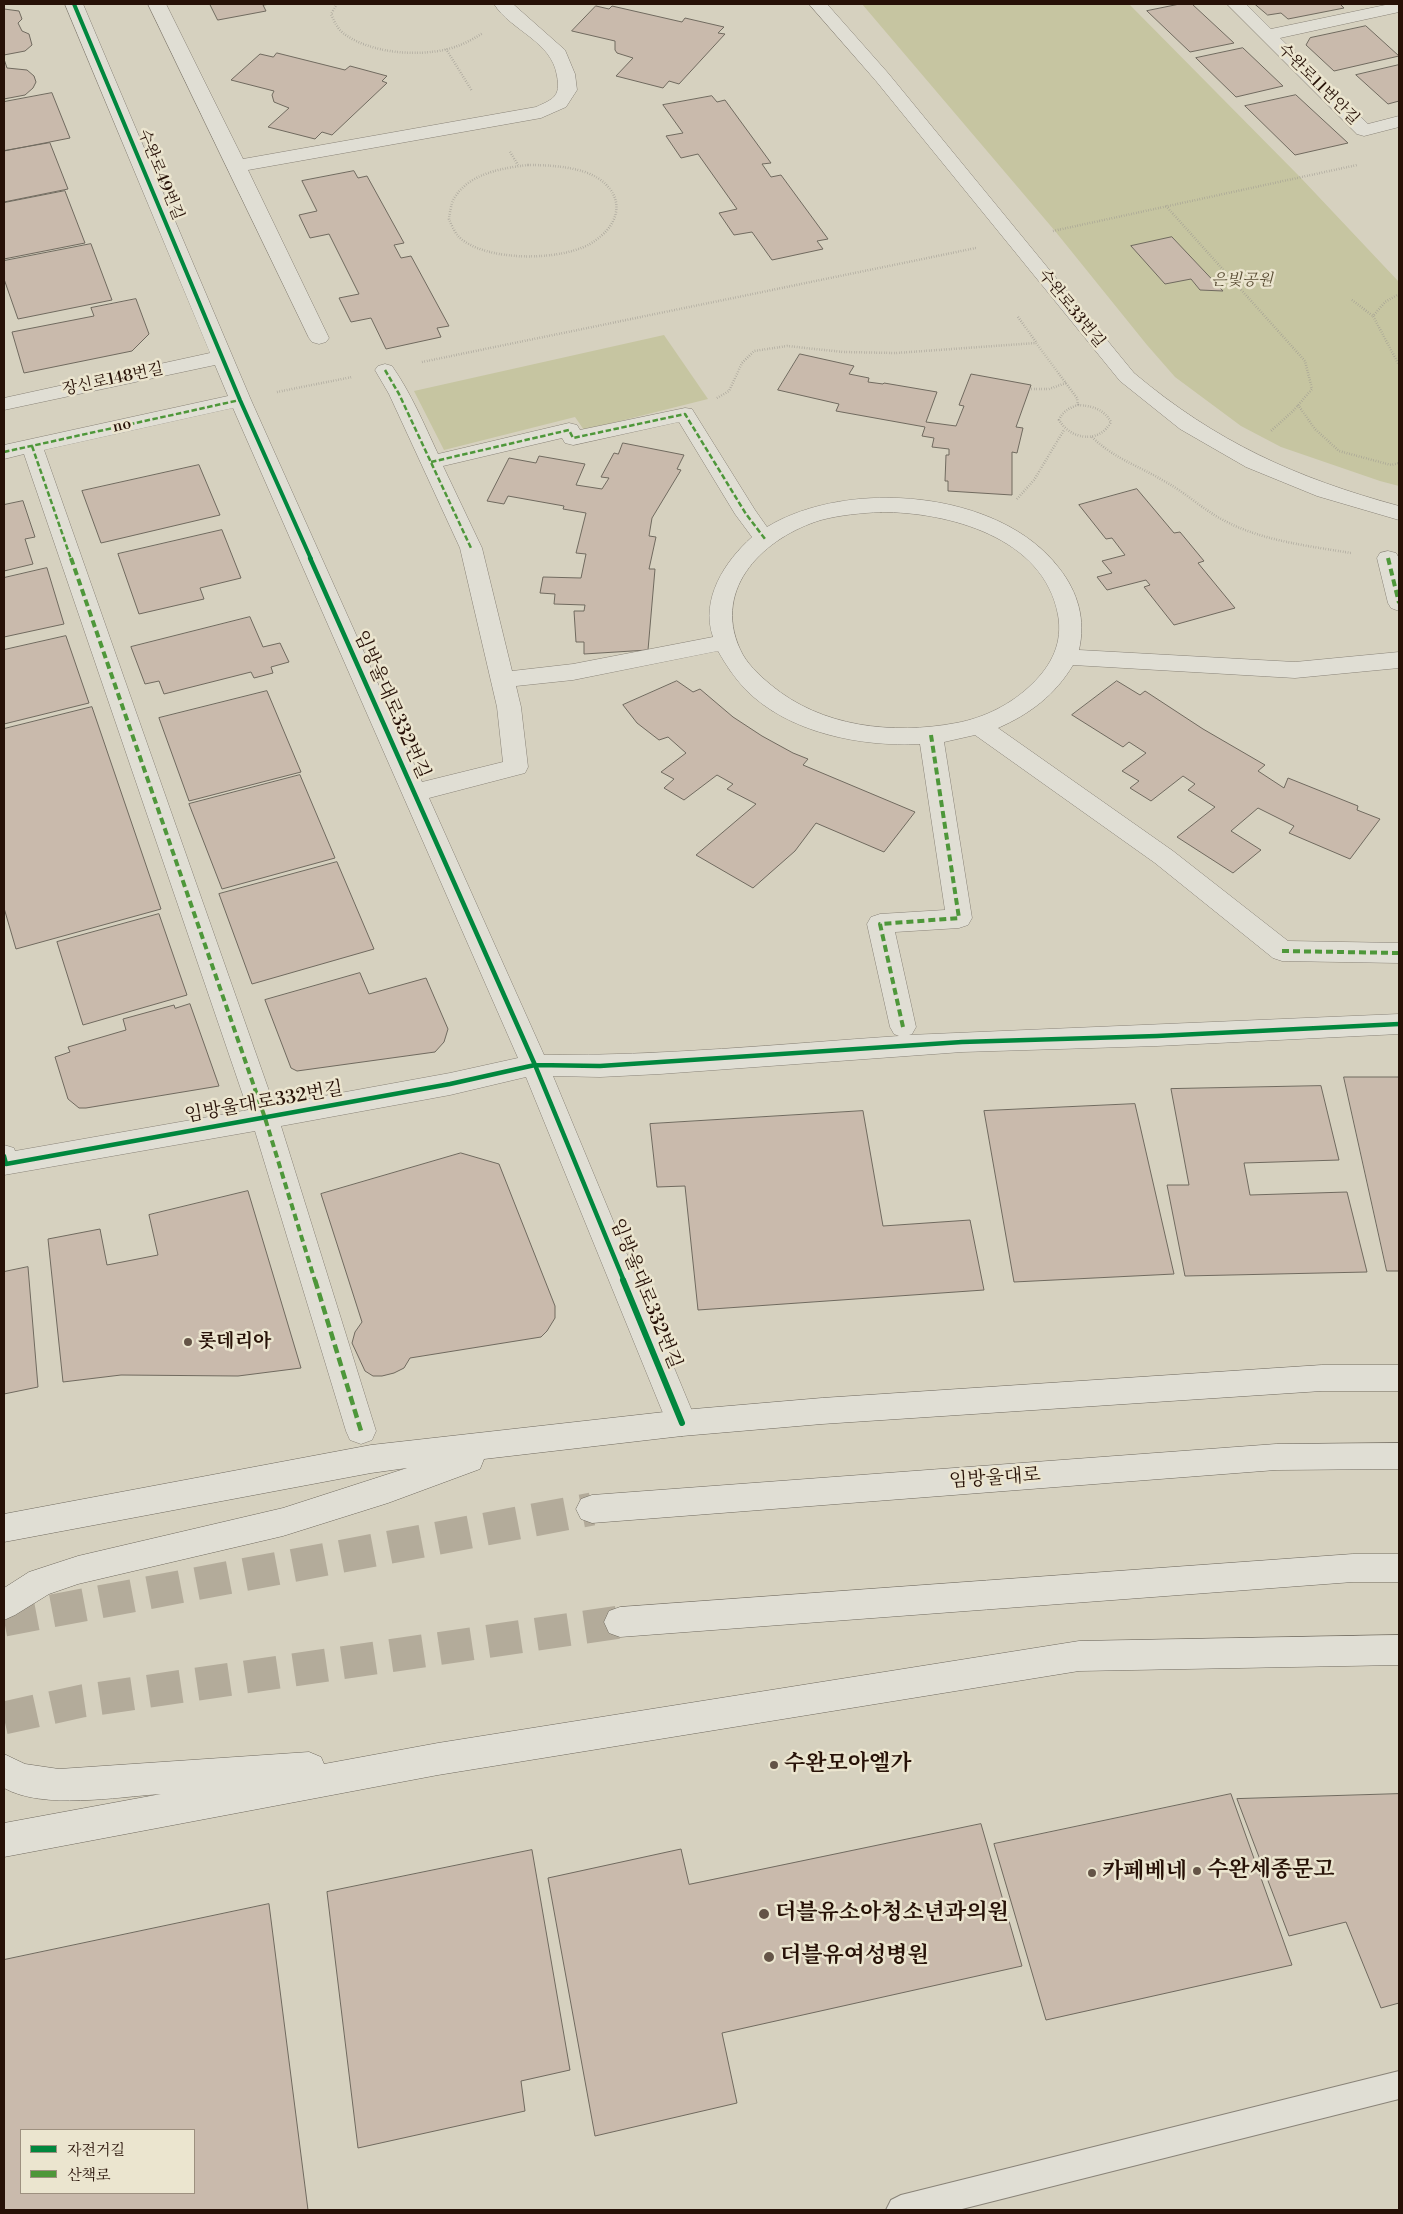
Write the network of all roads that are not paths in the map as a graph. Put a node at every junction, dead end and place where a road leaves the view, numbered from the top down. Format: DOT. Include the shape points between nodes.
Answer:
graph roads {
  1 [pos="74,4"];
  2 [pos="157,4"];
  3 [pos="818,4"];
  4 [pos="1236,4"];
  5 [pos="506,6"];
  6 [pos="1399,7"];
  7 [pos="1268,35"];
  8 [pos="1399,122"];
  9 [pos="237,166"];
  10 [pos="319,338"];
  11 [pos="222,357"];
  12 [pos="385,370"];
  13 [pos="240,400"];
  14 [pos="4,404"];
  15 [pos="32,446"];
  16 [pos="4,452"];
  17 [pos="431,462"];
  18 [pos="1399,513"];
  19 [pos="765,539"];
  20 [pos="1388,558"];
  21 [pos="1399,603"];
  22 [pos="725,642"];
  23 [pos="1066,657"];
  24 [pos="1399,660"];
  25 [pos="502,680"];
  26 [pos="979,726"];
  27 [pos="932,735"];
  28 [pos="414,793"];
  29 [pos="1399,953"];
  30 [pos="1399,1024"];
  31 [pos="903,1027"];
  32 [pos="535,1065"];
  33 [pos="265,1118"];
  34 [pos="4,1162"];
  35 [pos="1399,1378"];
  36 [pos="682,1423"];
  37 [pos="361,1432"];
  38 [pos="506,1445"];
  39 [pos="1399,1456"];
  40 [pos="592,1510"];
  41 [pos="4,1528"];
  42 [pos="1399,1568"];
  43 [pos="4,1605"];
  44 [pos="620,1622"];
  45 [pos="1399,1650"];
  46 [pos="438,1759"];
  47 [pos="4,1770"];
  48 [pos="4,1840"];
  49 [pos="1399,2085"];
  50 [pos="901,2210"];
  1 -- 11 [label="street, 수완로49번길"];
  2 -- 9 [label="street"];
  3 -- 18 [label="street, 수완로33번길" via="882,77 1127,377 1156,403 1179,420 1276,473"];
  4 -- 7 [label="street, 수완로11번안길"];
  5 -- 9 [label="street" via="559,54 568,90 560,103 542,112"];
  6 -- 7 [label="street, 수완로11번안길"];
  7 -- 8 [label="street, 수완로11번안길" via="1364,130"];
  9 -- 10 [label="street"];
  11 -- 13 [label="street, 임방울대로332번길"];
  11 -- 14 [label="street, 장신로148번길"];
  12 -- 17 [label="street"];
  13 -- 15 [label="street, no"];
  13 -- 28 [label="street, 임방울대로332번길"];
  15 -- 16 [label="street, no"];
  15 -- 33 [label="street"];
  17 -- 19 [label="street" via="569,430 573,438 685,414 746,514"];
  17 -- 25 [label="street" via="471,548"];
  19 -- 22 [label="street" via="730,575 722,597 720,619"];
  19 -- 23 [label="street" via="789,524 818,514 848,507 880,505 946,511 994,528 1029,550 1048,569 1062,590 1070,612 1071,634"];
  20 -- 21 [label="street"];
  22 -- 25 [label="street" via="573,672"];
  22 -- 27 [label="street" via="736,664 754,685 778,703 807,718 876,736"];
  23 -- 24 [label="street" via="1295,670"];
  23 -- 26 [label="street" via="1053,678 1034,698 1009,714"];
  25 -- 28 [label="street" via="509,707 516,767"];
  26 -- 27 [label="street"];
  26 -- 29 [label="street" via="1164,857 1282,951"];
  27 -- 31 [label="street" via="958,918 880,924"];
  28 -- 32 [label="street, 임방울대로332번길"];
  30 -- 32 [label="street" via="962,1042 600,1066"];
  32 -- 33 [label="street, 임방울대로332번길"];
  32 -- 36 [label="street, 임방울대로332번길"];
  33 -- 34 [label="street, 임방울대로332번길"];
  33 -- 37 [label="street"];
  35 -- 36 [label="street" via="1322,1378"];
  36 -- 38 [label="street"];
  38 -- 41 [label="street" via="371,1459"];
  38 -- 43 [label="street" via="388,1489 283,1522 78,1570 40,1582"];
  39 -- 40 [label="street, 임방울대로" via="1276,1457"];
  42 -- 44 [label="street" via="1353,1568"];
  45 -- 46 [label="street" via="1079,1656"];
  46 -- 47 [label="street" via="59,1785 20,1779"];
  46 -- 48 [label="street"];
  49 -- 50 [label="lane"];
}
